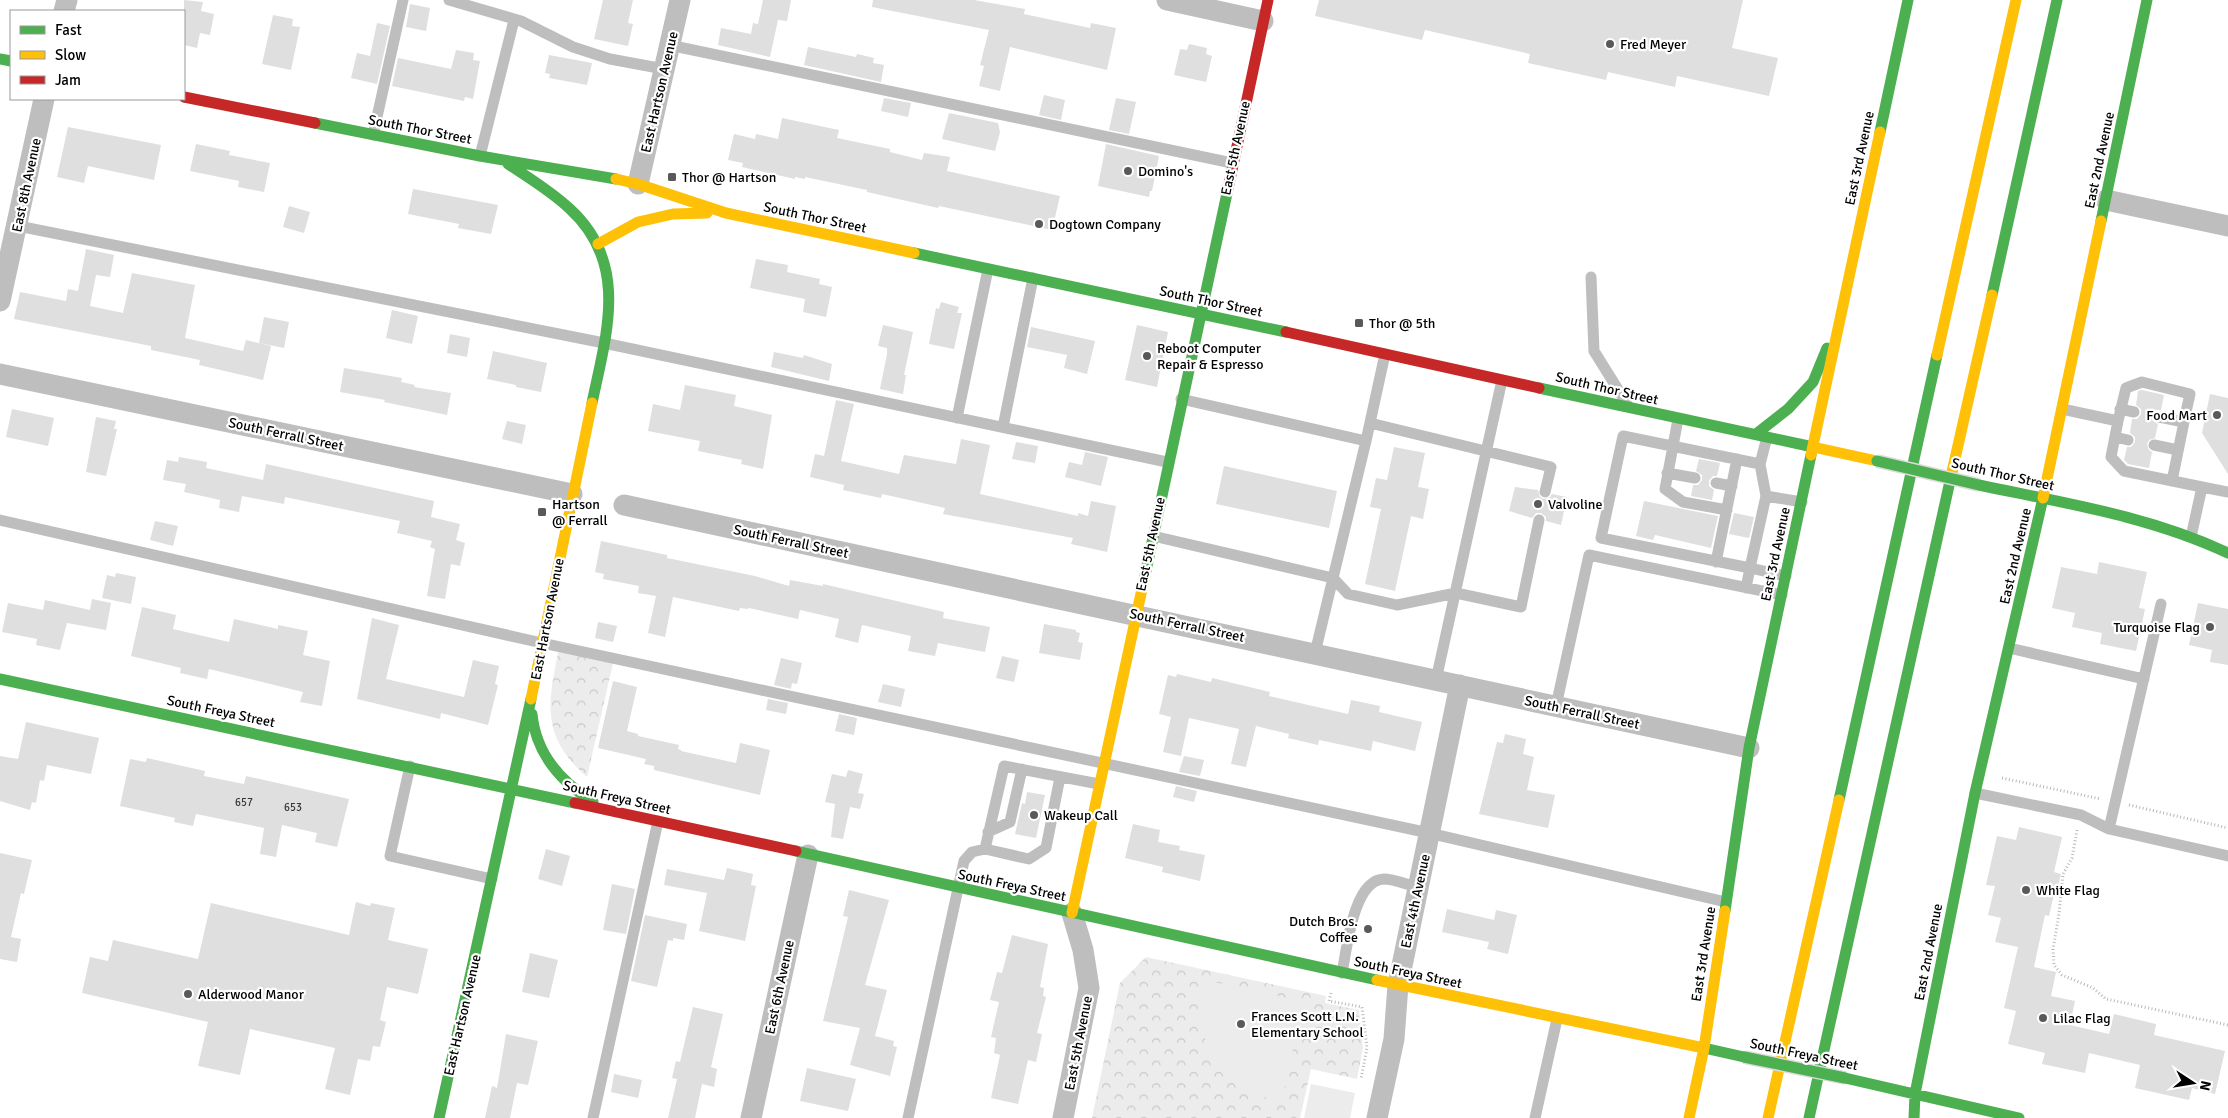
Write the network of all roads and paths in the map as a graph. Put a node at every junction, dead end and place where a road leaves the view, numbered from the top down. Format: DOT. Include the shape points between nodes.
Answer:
graph roads {
  1 [pos="403,0"];
  2 [pos="450,0"];
  3 [pos="680,0"];
  4 [pos="1168,0"];
  5 [pos="1268,0"];
  6 [pos="1908,0"];
  7 [pos="2016,0"];
  8 [pos="2057,0"];
  9 [pos="2147,0"];
  10 [pos="514,20"];
  11 [pos="1263,21"];
  12 [pos="670,45"];
  13 [pos="664,70"];
  14 [pos="185,96"];
  15 [pos="44,100"];
  16 [pos="373,135"];
  17 [pos="480,156"];
  18 [pos="503,160"];
  19 [pos="1232,163"];
  20 [pos="638,184"];
  21 [pos="2106,200"];
  22 [pos="726,213"];
  23 [pos="18,226"];
  24 [pos="2228,226"];
  25 [pos="598,244"];
  26 [pos="988,269"];
  27 [pos="1591,277"];
  28 [pos="1033,278"];
  29 [pos="0,301"];
  30 [pos="1200,313"];
  31 [pos="1840,314"];
  32 [pos="604,343"];
  33 [pos="1385,354"];
  34 [pos="0,374"];
  35 [pos="1502,380"];
  36 [pos="1181,399"];
  37 [pos="1630,408"];
  38 [pos="2120,409"];
  39 [pos="2062,410"];
  40 [pos="2134,412"];
  41 [pos="2186,412"];
  42 [pos="2159,417"];
  43 [pos="957,418"];
  44 [pos="1678,419"];
  45 [pos="2118,421"];
  46 [pos="1370,423"];
  47 [pos="1003,428"];
  48 [pos="1761,435"];
  49 [pos="2115,437"];
  50 [pos="2128,440"];
  51 [pos="1366,441"];
  52 [pos="1673,445"];
  53 [pos="2154,445"];
  54 [pos="1814,447"];
  55 [pos="2178,450"];
  56 [pos="1487,451"];
  57 [pos="1738,459"];
  58 [pos="1167,462"];
  59 [pos="1760,464"];
  60 [pos="1668,472"];
  61 [pos="1695,478"];
  62 [pos="2172,481"];
  63 [pos="1716,483"];
  64 [pos="1732,486"];
  65 [pos="2202,487"];
  66 [pos="1545,492"];
  67 [pos="2228,492"];
  68 [pos="572,494"];
  69 [pos="1766,496"];
  70 [pos="2043,499"];
  71 [pos="1802,502"];
  72 [pos="624,505"];
  73 [pos="1727,510"];
  74 [pos="0,520"];
  75 [pos="1539,520"];
  76 [pos="1152,536"];
  77 [pos="2191,537"];
  78 [pos="1601,538"];
  79 [pos="2228,553"];
  80 [pos="1589,555"];
  81 [pos="1716,562"];
  82 [pos="1750,568"];
  83 [pos="1786,576"];
  84 [pos="1333,578"];
  85 [pos="1746,588"];
  86 [pos="1456,593"];
  87 [pos="1782,595"];
  88 [pos="2162,604"];
  89 [pos="1136,614"];
  90 [pos="542,643"];
  91 [pos="2009,648"];
  92 [pos="1315,653"];
  93 [pos="2144,679"];
  94 [pos="0,680"];
  95 [pos="1436,680"];
  96 [pos="1460,685"];
  97 [pos="534,687"];
  98 [pos="1556,706"];
  99 [pos="1749,748"];
  100 [pos="1103,764"];
  101 [pos="410,766"];
  102 [pos="1022,769"];
  103 [pos="1060,777"];
  104 [pos="1099,784"];
  105 [pos="512,789"];
  106 [pos="1975,792"];
  107 [pos="621,813"];
  108 [pos="2082,815"];
  109 [pos="658,821"];
  110 [pos="2109,829"];
  111 [pos="988,832"];
  112 [pos="1429,833"];
  113 [pos="985,849"];
  114 [pos="808,855"];
  115 [pos="2228,856"];
  116 [pos="492,879"];
  117 [pos="1418,887"];
  118 [pos="959,889"];
  119 [pos="1726,902"];
  120 [pos="1072,912"];
  121 [pos="1342,973"];
  122 [pos="1398,985"];
  123 [pos="1332,987"];
  124 [pos="1557,1019"];
  125 [pos="2228,1026"];
  126 [pos="1704,1048"];
  127 [pos="1361,1079"];
  128 [pos="1915,1094"];
  129 [pos="439,1118"];
  130 [pos="593,1118"];
  131 [pos="751,1118"];
  132 [pos="908,1118"];
  133 [pos="1063,1118"];
  134 [pos="1377,1118"];
  135 [pos="1536,1118"];
  136 [pos="1689,1118"];
  137 [pos="1768,1118"];
  138 [pos="1809,1118"];
  139 [pos="1914,1118"];
  140 [pos="2019,1118"];
  1 -- 16 [label="lane"];
  2 -- 10 [label="lane"];
  3 -- 12 [label="street, East Hartson Avenue"];
  4 -- 11 [label="street"];
  5 -- 11 [label="main road, East 5th Avenue"];
  6 -- 31 [label="main road, East 3rd Avenue"];
  7 -- 137 [label="main road"];
  8 -- 138 [label="main road"];
  9 -- 21 [label="main road, East 2nd Avenue"];
  10 -- 13 [label="lane" via="573,47 610,59"];
  10 -- 17 [label="lane"];
  11 -- 19 [label="main road, East 5th Avenue"];
  12 -- 13 [label="street, East Hartson Avenue"];
  12 -- 19 [label="lane"];
  13 -- 20 [label="street, East Hartson Avenue"];
  14 -- 16 [label="main road, South Thor Street"];
  15 -- 23 [label="street, East 8th Avenue"];
  16 -- 17 [label="main road, South Thor Street"];
  17 -- 18 [label="main road, South Thor Street"];
  18 -- 20 [label="main road, South Thor Street"];
  18 -- 25 [label="main road, East Hartson Avenue" via="580,217"];
  19 -- 30 [label="main road, East 5th Avenue"];
  20 -- 22 [label="main road, South Thor Street"];
  21 -- 24 [label="street"];
  21 -- 39 [label="main road, East 2nd Avenue"];
  22 -- 25 [label="main road" via="674,214 638,222"];
  22 -- 26 [label="main road, South Thor Street"];
  23 -- 29 [label="street, East 8th Avenue"];
  23 -- 32 [label="lane"];
  25 -- 32 [label="main road, East Hartson Avenue" via="608,280 609,320"];
  26 -- 28 [label="main road, South Thor Street"];
  26 -- 43 [label="lane"];
  27 -- 37 [label="lane" via="1594,351"];
  28 -- 30 [label="main road, South Thor Street"];
  28 -- 47 [label="lane"];
  30 -- 33 [label="main road, South Thor Street"];
  30 -- 36 [label="main road, East 5th Avenue"];
  31 -- 48 [label="main road" via="1813,382"];
  31 -- 54 [label="main road, East 3rd Avenue"];
  32 -- 43 [label="lane"];
  32 -- 68 [label="main road, East Hartson Avenue"];
  33 -- 35 [label="main road, South Thor Street"];
  33 -- 46 [label="lane"];
  34 -- 68 [label="street, South Ferrall Street"];
  35 -- 37 [label="main road, South Thor Street"];
  35 -- 56 [label="lane"];
  36 -- 51 [label="lane"];
  36 -- 58 [label="main road, East 5th Avenue"];
  37 -- 44 [label="main road, South Thor Street"];
  38 -- 40 [label="lane"];
  38 -- 41 [label="lane" via="2126,388 2142,382 2190,394"];
  38 -- 45 [label="lane"];
  39 -- 45 [label="lane"];
  39 -- 70 [label="main road, East 2nd Avenue"];
  42 -- 55 [label="lane" via="2184,422"];
  43 -- 47 [label="lane"];
  44 -- 48 [label="main road, South Thor Street"];
  44 -- 52 [label="lane"];
  45 -- 49 [label="lane"];
  46 -- 51 [label="lane"];
  46 -- 56 [label="lane"];
  47 -- 58 [label="lane"];
  48 -- 54 [label="main road, South Thor Street"];
  48 -- 59 [label="lane"];
  49 -- 50 [label="lane"];
  49 -- 62 [label="lane" via="2111,458 2124,471"];
  51 -- 84 [label="lane"];
  52 -- 57 [label="lane"];
  52 -- 60 [label="lane"];
  52 -- 78 [label="lane" via="1623,436"];
  53 -- 55 [label="lane"];
  54 -- 70 [label="main road, South Thor Street, bridge"];
  54 -- 71 [label="main road, East 3rd Avenue"];
  55 -- 62 [label="lane"];
  56 -- 66 [label="lane" via="1551,466"];
  56 -- 86 [label="lane"];
  57 -- 59 [label="lane"];
  57 -- 64 [label="lane"];
  58 -- 76 [label="main road, East 5th Avenue"];
  59 -- 69 [label="lane"];
  60 -- 61 [label="lane"];
  60 -- 73 [label="lane" via="1665,489 1683,502"];
  62 -- 65 [label="lane"];
  63 -- 64 [label="lane"];
  64 -- 73 [label="lane"];
  65 -- 67 [label="lane"];
  65 -- 77 [label="lane"];
  68 -- 90 [label="main road, East Hartson Avenue"];
  69 -- 71 [label="lane"];
  69 -- 82 [label="lane"];
  70 -- 77 [label="main road, South Thor Street" via="2155,524"];
  70 -- 91 [label="main road, East 2nd Avenue"];
  71 -- 83 [label="main road, East 3rd Avenue"];
  72 -- 89 [label="street, South Ferrall Street"];
  73 -- 81 [label="lane"];
  74 -- 90 [label="lane"];
  75 -- 86 [label="lane" via="1520,606"];
  76 -- 84 [label="lane"];
  76 -- 89 [label="main road, East 5th Avenue"];
  77 -- 79 [label="main road, South Thor Street"];
  78 -- 80 [label="lane" via="1592,546"];
  78 -- 81 [label="lane"];
  80 -- 85 [label="lane"];
  80 -- 98 [label="lane"];
  81 -- 82 [label="lane"];
  82 -- 83 [label="lane"];
  82 -- 85 [label="lane"];
  83 -- 87 [label="main road, East 3rd Avenue"];
  84 -- 86 [label="lane" via="1348,594 1397,605"];
  84 -- 92 [label="lane"];
  85 -- 87 [label="lane"];
  86 -- 95 [label="lane"];
  87 -- 99 [label="main road, East 3rd Avenue"];
  88 -- 93 [label="lane"];
  89 -- 92 [label="street, South Ferrall Street"];
  89 -- 100 [label="main road, East 5th Avenue"];
  90 -- 97 [label="main road, East Hartson Avenue"];
  90 -- 100 [label="lane"];
  91 -- 93 [label="lane"];
  91 -- 106 [label="main road, East 2nd Avenue"];
  92 -- 95 [label="street, South Ferrall Street"];
  93 -- 110 [label="lane"];
  94 -- 101 [label="main road, South Freya Street"];
  95 -- 96 [label="street, South Ferrall Street"];
  96 -- 98 [label="street, South Ferrall Street"];
  96 -- 112 [label="street, East 4th Avenue"];
  97 -- 105 [label="main road, East Hartson Avenue"];
  97 -- 107 [label="main road" via="532,718 536,736 554,770 592,801"];
  98 -- 99 [label="street, South Ferrall Street"];
  99 -- 119 [label="main road, East 3rd Avenue"];
  100 -- 104 [label="main road, East 5th Avenue"];
  100 -- 112 [label="lane"];
  101 -- 105 [label="main road, South Freya Street"];
  101 -- 116 [label="lane" via="390,856"];
  102 -- 103 [label="lane"];
  102 -- 111 [label="lane" via="1010,822"];
  102 -- 111 [label="lane" via="1004,766"];
  103 -- 104 [label="lane"];
  103 -- 113 [label="lane" via="1046,848 1029,859"];
  104 -- 120 [label="main road, East 5th Avenue"];
  105 -- 107 [label="main road, South Freya Street"];
  105 -- 116 [label="main road, East Hartson Avenue"];
  106 -- 108 [label="lane"];
  106 -- 128 [label="main road, East 2nd Avenue"];
  107 -- 109 [label="main road, South Freya Street"];
  108 -- 110 [label="lane"];
  108 -- 125 [label="path" via="2072,858 2063,874 2060,914 2052,949 2054,965 2062,975 2093,988 2106,999"];
  109 -- 114 [label="main road, South Freya Street"];
  109 -- 130 [label="lane"];
  110 -- 115 [label="lane"];
  111 -- 113 [label="lane"];
  112 -- 117 [label="street, East 4th Avenue"];
  112 -- 119 [label="lane"];
  113 -- 118 [label="lane" via="972,852 964,861"];
  114 -- 118 [label="main road, South Freya Street"];
  114 -- 131 [label="street, East 6th Avenue"];
  116 -- 129 [label="main road, East Hartson Avenue"];
  117 -- 121 [label="lane" via="1384,879 1370,884 1356,904"];
  117 -- 122 [label="street, East 4th Avenue"];
  118 -- 120 [label="main road, South Freya Street"];
  118 -- 132 [label="lane"];
  119 -- 126 [label="main road, East 3rd Avenue"];
  120 -- 121 [label="main road, South Freya Street"];
  120 -- 133 [label="street, East 5th Avenue" via="1089,988"];
  121 -- 122 [label="main road, South Freya Street"];
  122 -- 124 [label="main road, South Freya Street"];
  122 -- 134 [label="street, East 4th Avenue" via="1394,1039"];
  123 -- 127 [label="path" via="1329,1001 1362,1008 1368,1048"];
  124 -- 126 [label="main road, South Freya Street"];
  124 -- 135 [label="lane"];
  126 -- 128 [label="main road, South Freya Street, bridge"];
  126 -- 136 [label="main road, East 3rd Avenue"];
  128 -- 139 [label="main road, East 2nd Avenue"];
  128 -- 140 [label="main road, South Freya Street"];
}
